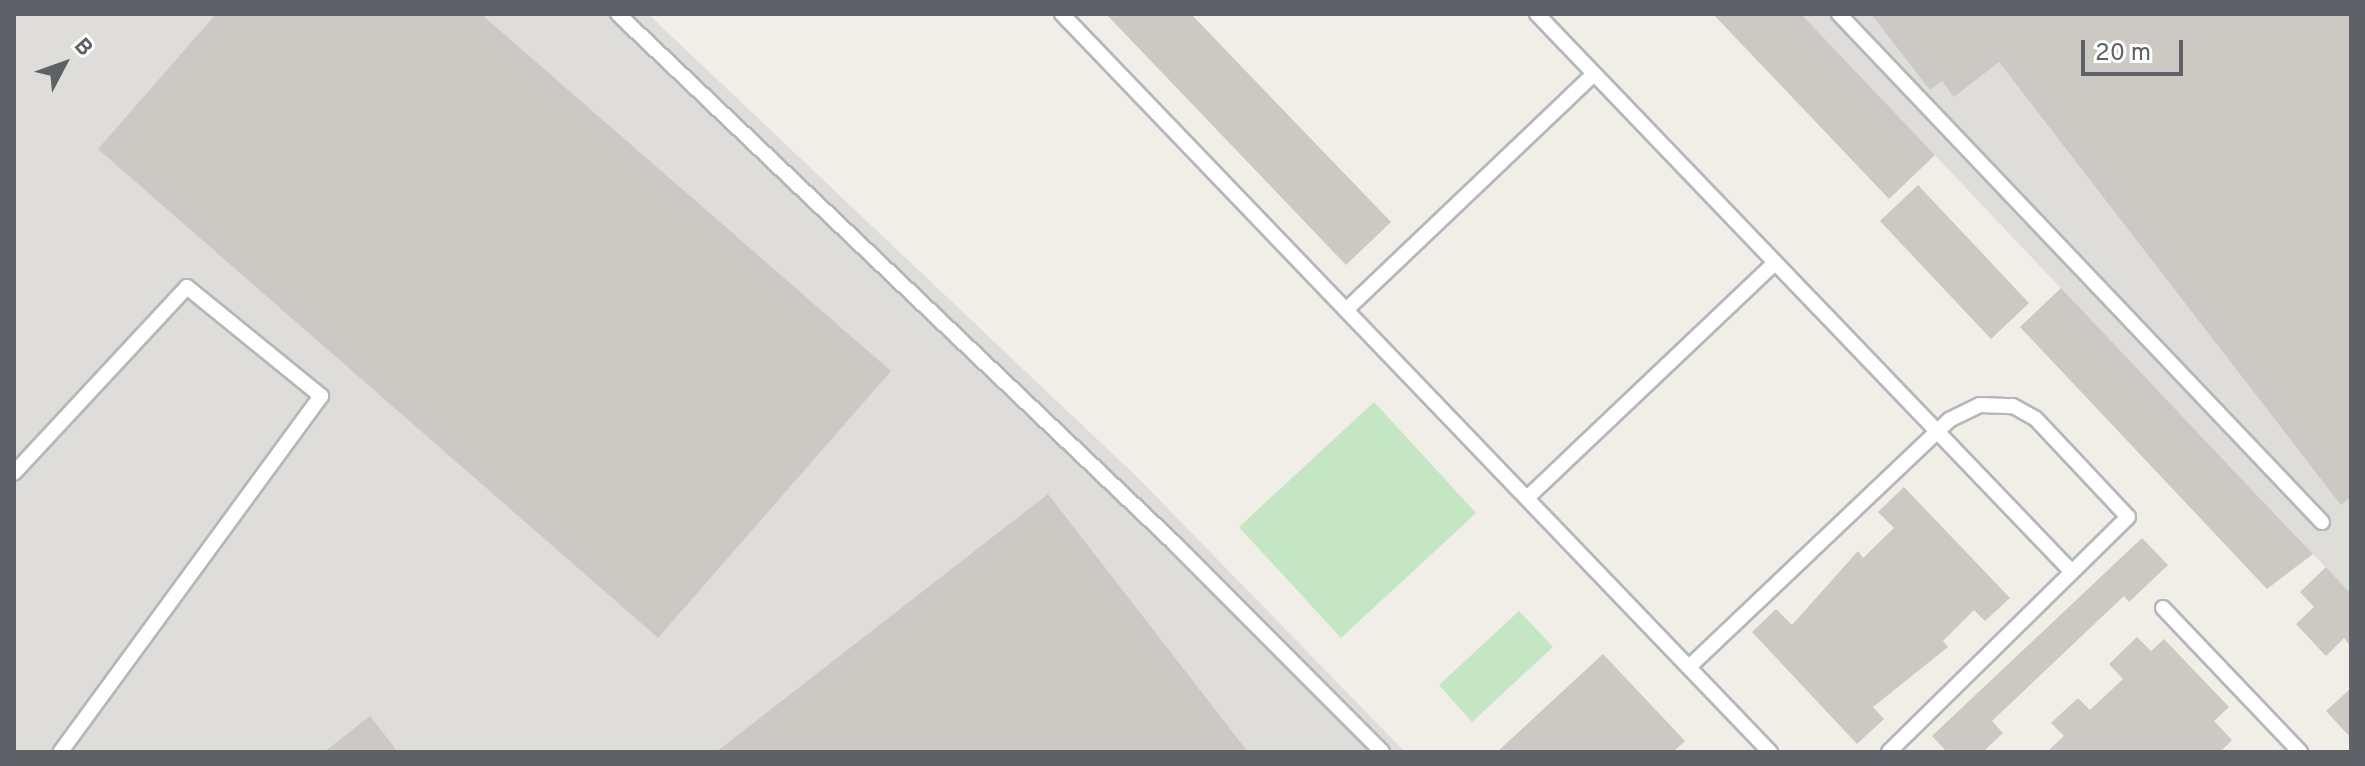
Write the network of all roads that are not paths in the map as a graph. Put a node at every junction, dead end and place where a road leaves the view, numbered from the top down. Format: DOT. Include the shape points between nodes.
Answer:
graph roads {
  1 [pos="618,14"];
  2 [pos="1062,14"];
  3 [pos="1537,14"];
  4 [pos="1839,14"];
  5 [pos="1594,74"];
  6 [pos="1775,263"];
  7 [pos="1346,310"];
  8 [pos="1937,432"];
  9 [pos="14,473"];
  10 [pos="1527,498"];
  11 [pos="2322,522"];
  12 [pos="2072,572"];
  13 [pos="2163,608"];
  14 [pos="1689,667"];
  15 [pos="60,752"];
  16 [pos="1382,752"];
  17 [pos="1770,752"];
  18 [pos="1889,752"];
  19 [pos="2300,752"];
  1 -- 16 [label="lane" via="1173,542"];
  2 -- 7 [label="lane"];
  3 -- 5 [label="lane"];
  4 -- 11 [label="lane"];
  5 -- 6 [label="lane"];
  5 -- 7 [label="lane"];
  6 -- 8 [label="lane"];
  6 -- 10 [label="lane"];
  7 -- 10 [label="lane"];
  8 -- 12 [label="lane"];
  8 -- 12 [label="lane" via="1980,405 2013,406 2036,419 2128,517"];
  8 -- 14 [label="lane"];
  9 -- 15 [label="lane" via="187,287 321,396"];
  10 -- 14 [label="lane"];
  12 -- 18 [label="lane"];
  13 -- 19 [label="lane"];
  14 -- 17 [label="lane"];
}
